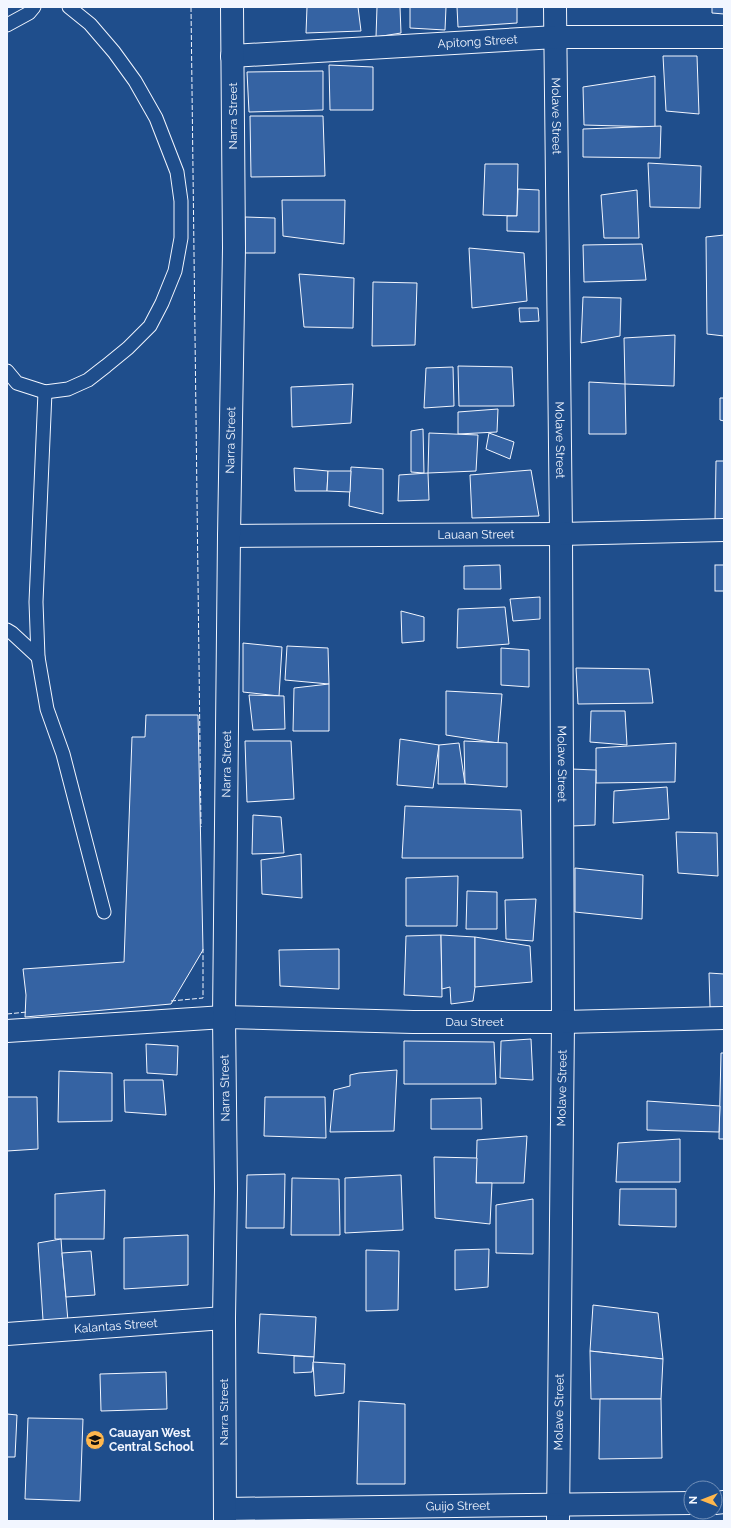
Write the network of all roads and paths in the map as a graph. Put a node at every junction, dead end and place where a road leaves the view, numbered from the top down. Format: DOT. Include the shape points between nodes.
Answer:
graph roads {
  1 [pos="34,7"];
  2 [pos="69,7"];
  3 [pos="232,7"];
  4 [pos="555,7"];
  5 [pos="7,25"];
  6 [pos="556,37"];
  7 [pos="724,37"];
  8 [pos="232,56"];
  9 [pos="7,370"];
  10 [pos="45,392"];
  11 [pos="724,530"];
  12 [pos="561,534"];
  13 [pos="229,536"];
  14 [pos="7,630"];
  15 [pos="38,658"];
  16 [pos="104,912"];
  17 [pos="224,1017"];
  18 [pos="724,1018"];
  19 [pos="563,1022"];
  20 [pos="7,1031"];
  21 [pos="224,1318"];
  22 [pos="7,1334"];
  23 [pos="683,1504"];
  24 [pos="558,1513"];
  25 [pos="225,1515"];
  1 -- 5 [label="lane"];
  2 -- 10 [label="lane" via="90,24 114,52 135,81 156,118 177,172 181,201 181,238 175,271 150,326 128,348 88,380 68,389"];
  3 -- 8 [label="street, Narra Street"];
  4 -- 6 [label="street, Molave Street"];
  6 -- 7 [label="street, Apitong Street"];
  6 -- 8 [label="street, Apitong Street"];
  6 -- 12 [label="street, Molave Street"];
  8 -- 13 [label="street, Narra Street" via="234,248"];
  9 -- 10 [label="lane" via="17,383"];
  10 -- 15 [label="lane" via="36,602"];
  11 -- 12 [label="street, Lauaan Street"];
  12 -- 13 [label="street, Lauaan Street"];
  12 -- 19 [label="street, Molave Street"];
  13 -- 17 [label="street, Narra Street"];
  14 -- 15 [label="lane"];
  15 -- 16 [label="lane" via="47,709 63,754"];
  17 -- 19 [label="street, Dau Street" via="413,1022"];
  17 -- 20 [label="street, Dau Street"];
  17 -- 21 [label="street, Narra Street"];
  18 -- 19 [label="street, Dau Street"];
  19 -- 24 [label="street, Molave Street"];
  21 -- 22 [label="street, Kalantas Street"];
  21 -- 25 [label="street, Narra Street"];
  23 -- 24 [label="street, Guijo Street"];
  24 -- 25 [label="street, Guijo Street"];
}
